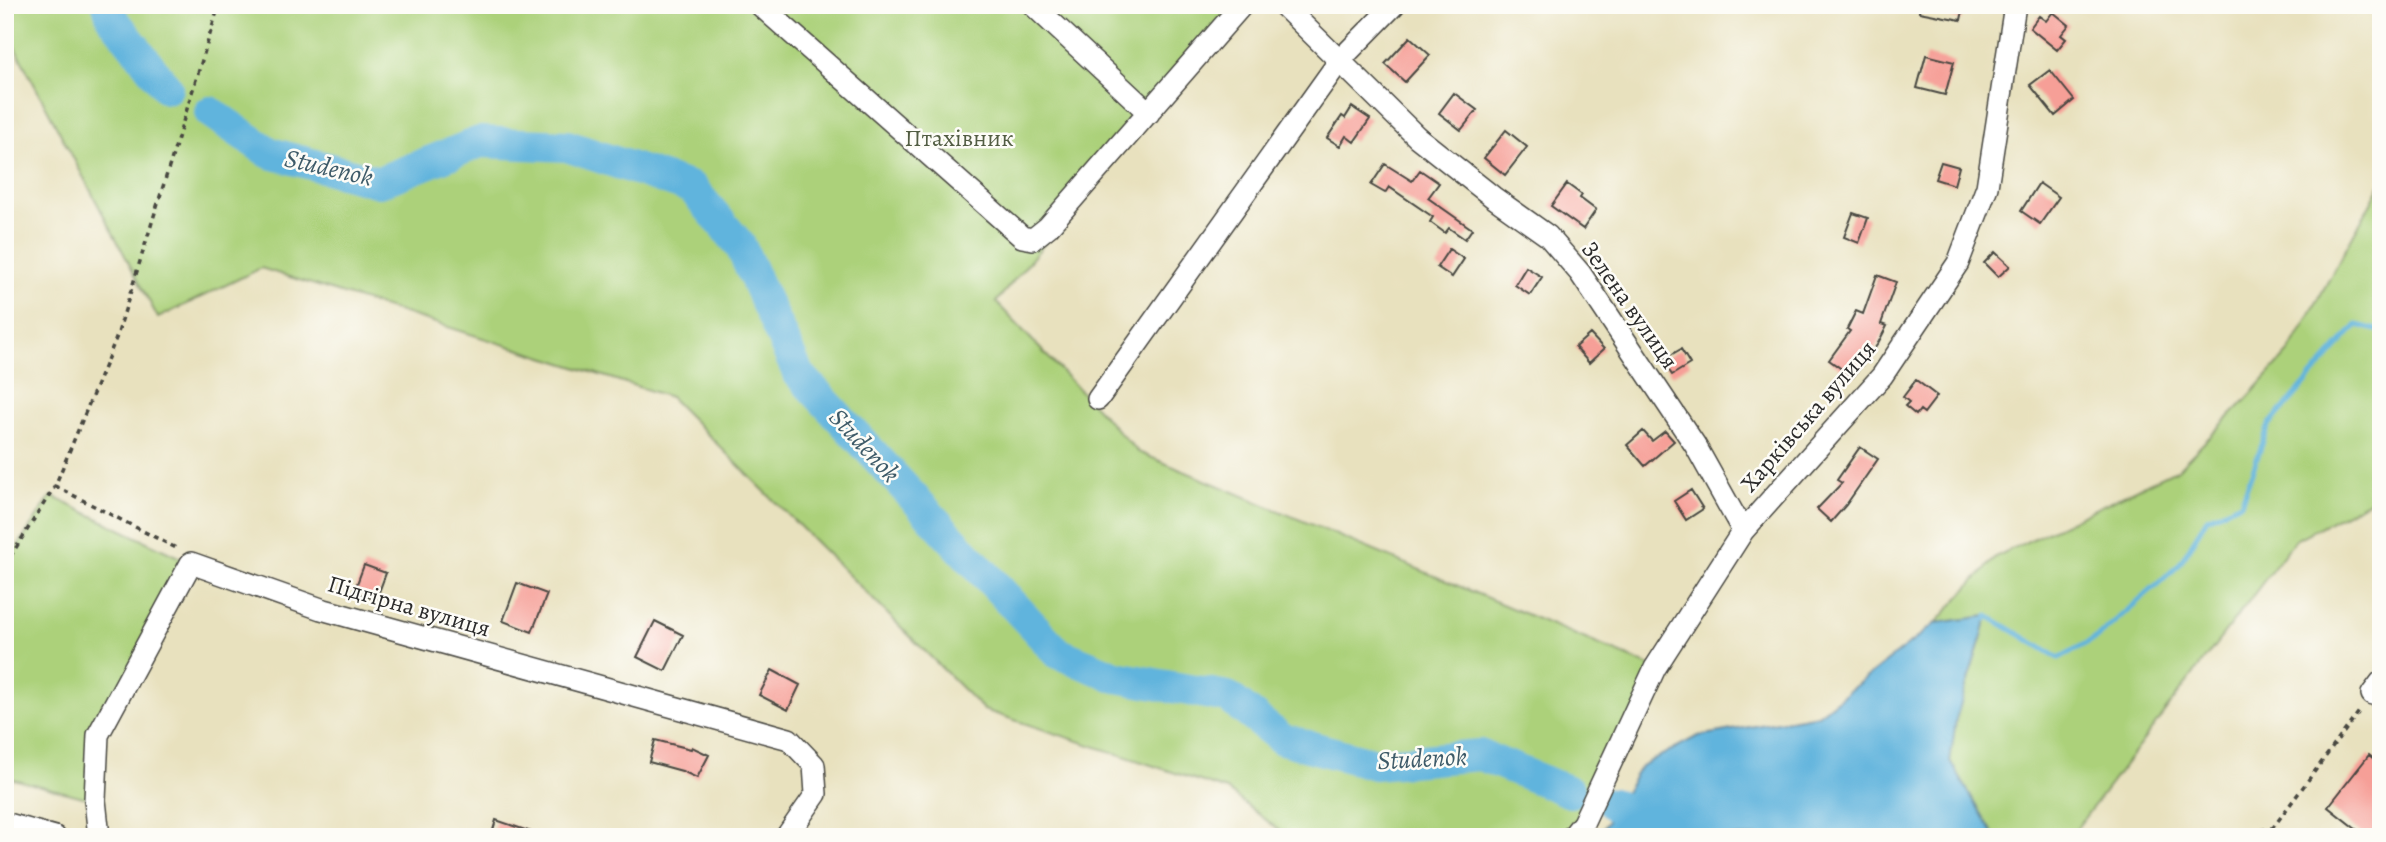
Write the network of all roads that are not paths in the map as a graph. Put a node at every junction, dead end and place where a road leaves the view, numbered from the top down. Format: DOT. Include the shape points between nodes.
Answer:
graph roads {
  1 [pos="760,5"];
  2 [pos="1033,5"];
  3 [pos="1242,5"];
  4 [pos="1283,5"];
  5 [pos="1394,5"];
  6 [pos="2015,5"];
  7 [pos="1340,60"];
  8 [pos="1149,113"];
  9 [pos="1098,399"];
  10 [pos="1743,531"];
  11 [pos="5,822"];
  12 [pos="55,837"];
  13 [pos="99,837"];
  14 [pos="786,837"];
  15 [pos="1573,837"];
  1 -- 8 [label="street" via="1022,237 1034,239 1048,227"];
  2 -- 8 [label="street"];
  3 -- 8 [label="street"];
  4 -- 7 [label="street, Зелена вулиця"];
  5 -- 7 [label="street"];
  6 -- 10 [label="street, Харківська вулиця" via="1987,187 1958,263 1882,376"];
  7 -- 9 [label="street"];
  7 -- 10 [label="street, Зелена вулиця" via="1416,137 1548,236 1580,273 1695,445"];
  10 -- 15 [label="street, Харківська вулиця" via="1655,668"];
  11 -- 12 [label="street"];
  13 -- 14 [label="street, Підгірна вулиця" via="94,800 98,735 191,563 321,609 789,739 814,765 816,794"];
}
